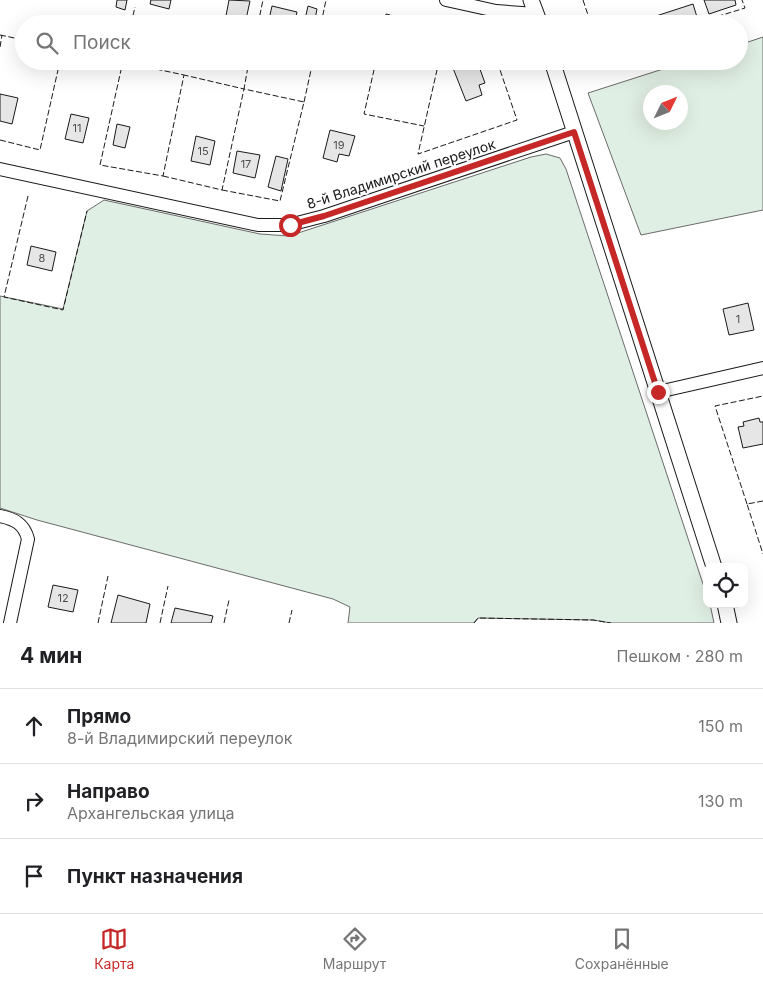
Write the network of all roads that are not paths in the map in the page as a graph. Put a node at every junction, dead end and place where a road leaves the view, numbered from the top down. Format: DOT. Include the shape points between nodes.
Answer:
graph roads {
  1 [pos="446,0"];
  2 [pos="536,13"];
  3 [pos="555,70"];
  4 [pos="574,132"];
  5 [pos="0,168"];
  6 [pos="763,368"];
  7 [pos="658,392"];
  8 [pos="0,516"];
  9 [pos="713,563"];
  10 [pos="726,608"];
  11 [pos="10,623"];
  12 [pos="729,623"];
  1 -- 2 [label="street" via="496,11"];
  3 -- 4 [label="street"];
  4 -- 5 [label="street, 8-й Владимирский переулок" via="290,225 258,224"];
  4 -- 7 [label="street"];
  6 -- 7 [label="street"];
  7 -- 9 [label="street"];
  8 -- 11 [label="street" via="18,522 28,539"];
  10 -- 12 [label="street"];
}
